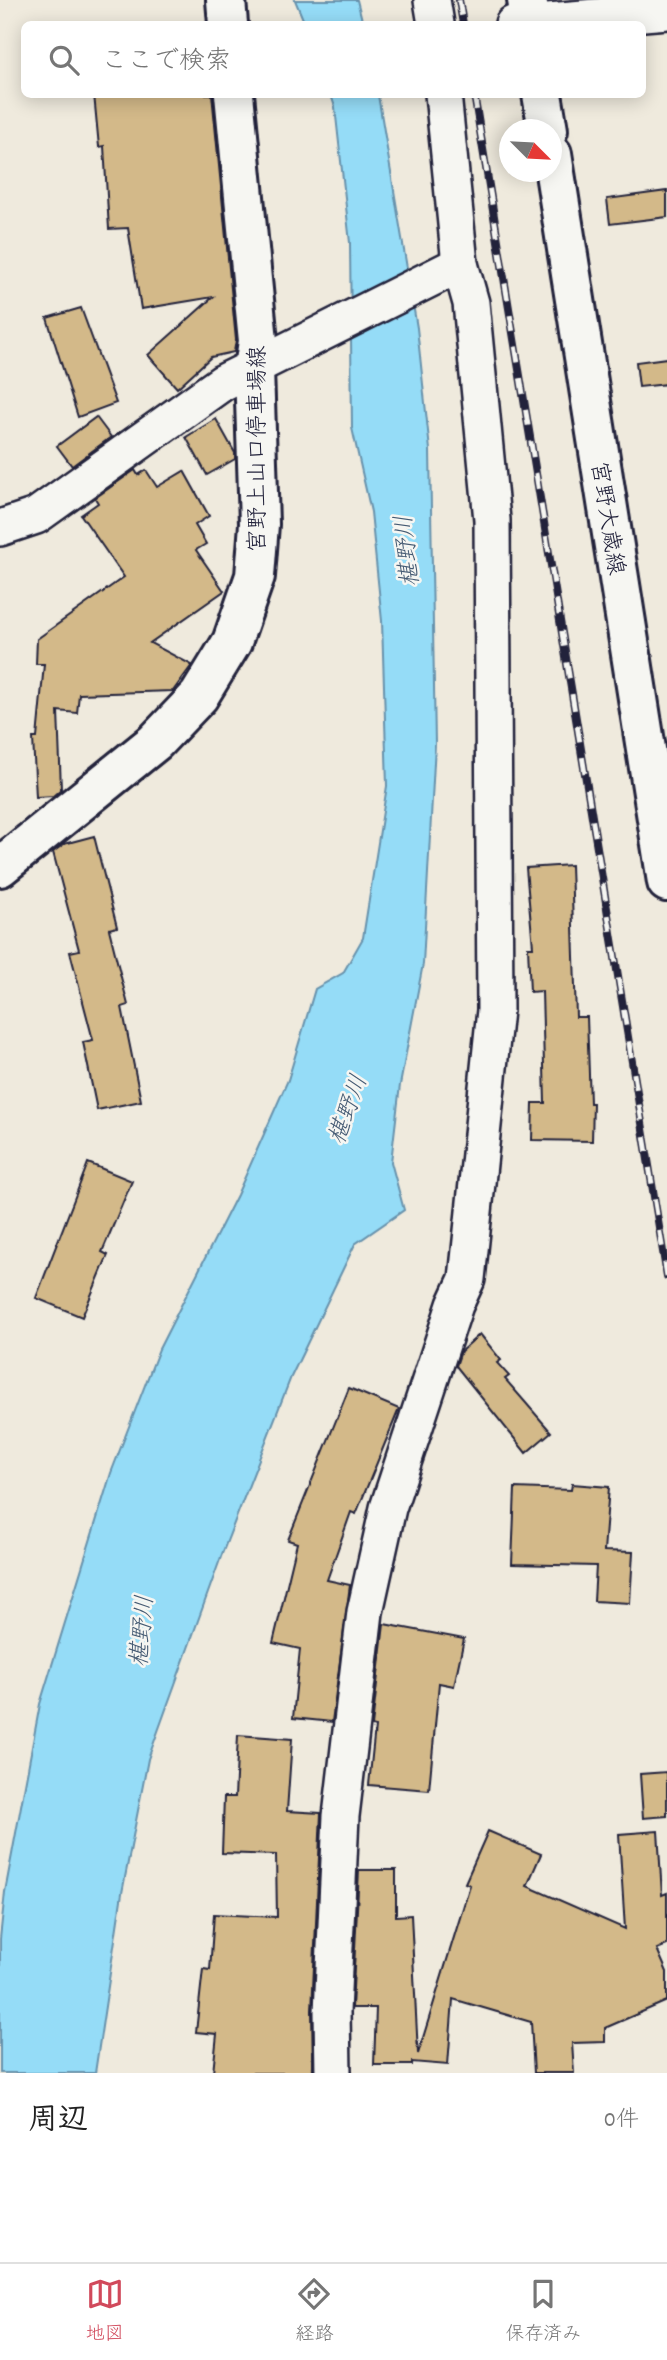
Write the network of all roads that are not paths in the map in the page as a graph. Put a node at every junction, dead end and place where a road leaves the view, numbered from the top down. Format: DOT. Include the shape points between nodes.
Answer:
graph roads {
  1 [pos="226,0"];
  2 [pos="432,0"];
  3 [pos="667,11"];
  4 [pos="525,17"];
  5 [pos="228,21"];
  6 [pos="436,21"];
  7 [pos="234,98"];
  8 [pos="443,98"];
  9 [pos="543,98"];
  10 [pos="546,119"];
  11 [pos="555,182"];
  12 [pos="451,268"];
  13 [pos="263,365"];
  14 [pos="0,528"];
  15 [pos="0,867"];
  16 [pos="667,882"];
  17 [pos="333,2073"];
  1 -- 5 [label="main road"];
  2 -- 6 [label="street"];
  3 -- 4 [label="street"];
  7 -- 13 [label="main road, 宮野上山口停車場線"];
  8 -- 12 [label="street"];
  9 -- 10 [label="main road"];
  11 -- 16 [label="main road, 宮野大歳線"];
  12 -- 13 [label="street"];
  12 -- 17 [label="street" via="471,303 492,520 495,1010 467,1279 388,1508 365,1612 341,1816"];
  13 -- 14 [label="street" via="222,383 36,516"];
  13 -- 15 [label="main road, 宮野上山口停車場線" via="255,576 232,642 199,696 155,742"];
}
